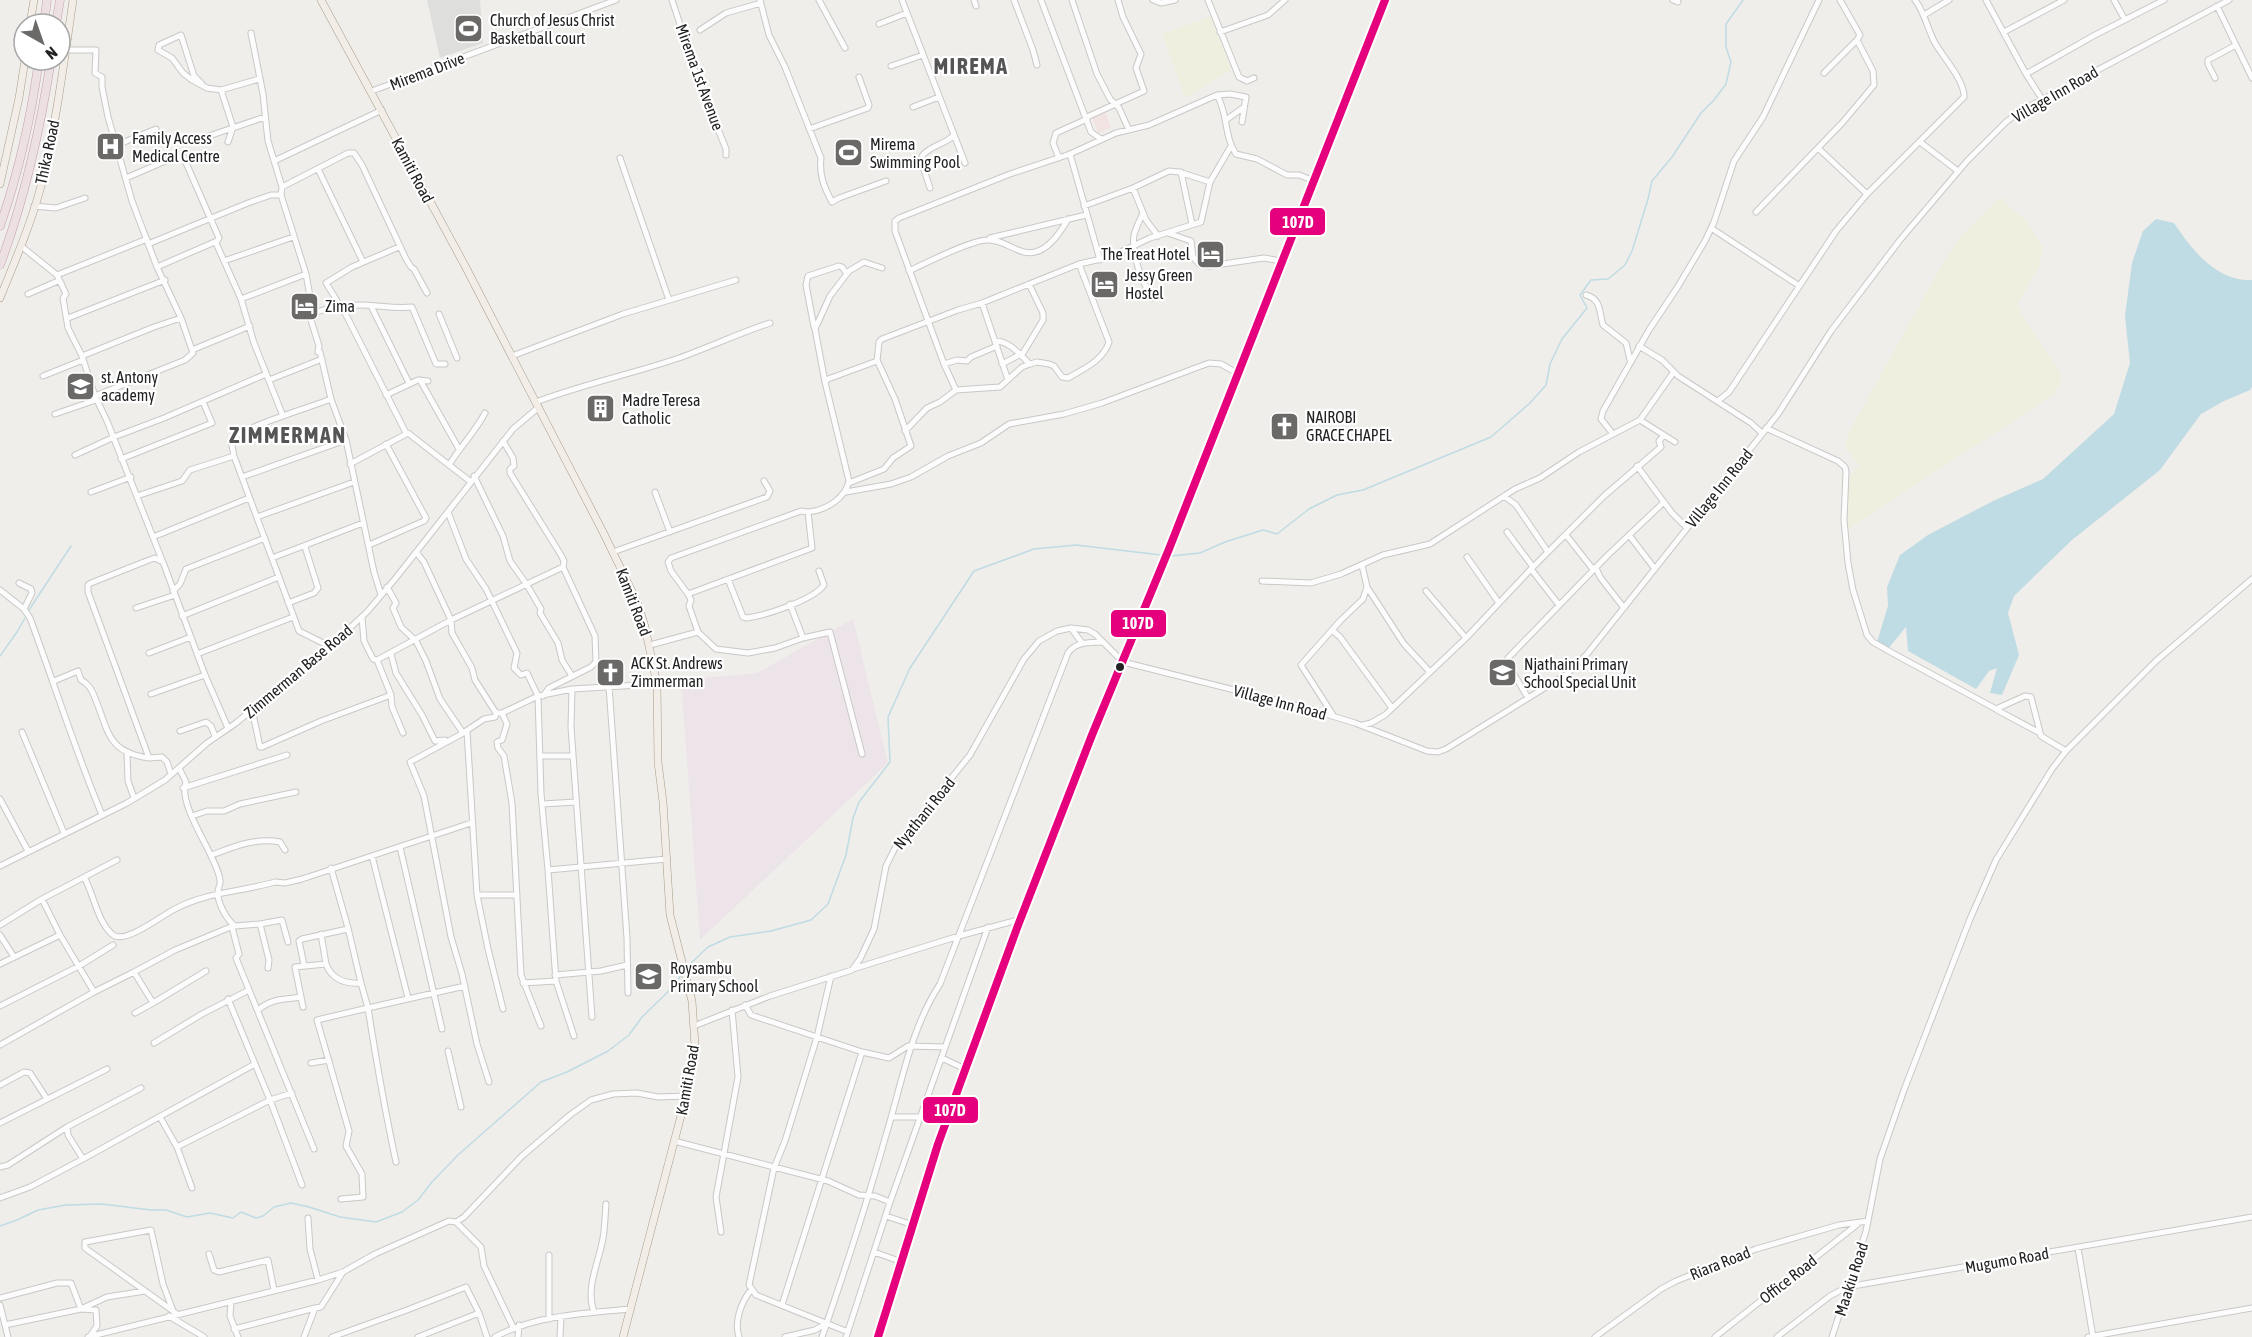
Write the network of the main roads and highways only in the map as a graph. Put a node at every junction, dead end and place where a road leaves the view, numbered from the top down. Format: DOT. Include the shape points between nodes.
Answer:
graph roads {
  1 [pos="73,0"];
  2 [pos="321,0"];
  3 [pos="1385,0"];
  4 [pos="23,72"];
  5 [pos="37,72"];
  6 [pos="49,72"];
  7 [pos="0,184"];
  8 [pos="0,226"];
  9 [pos="0,265"];
  10 [pos="0,298"];
  11 [pos="623,1337"];
  12 [pos="878,1337"];
  1 -- 10 [label="main road, Thika Road" via="46,162 21,246"];
  2 -- 11 [label="main road, Kamiti Road" via="613,552 638,604 650,645 657,684 658,762 670,915 686,974 695,1045 686,1096"];
  3 -- 12 [label="main road" via="1021,920 952,1103"];
  4 -- 7 [label="main road"];
  5 -- 8 [label="highway, Thika Road" via="28,126"];
  6 -- 9 [label="highway, Thika Road" via="30,172"];
}
